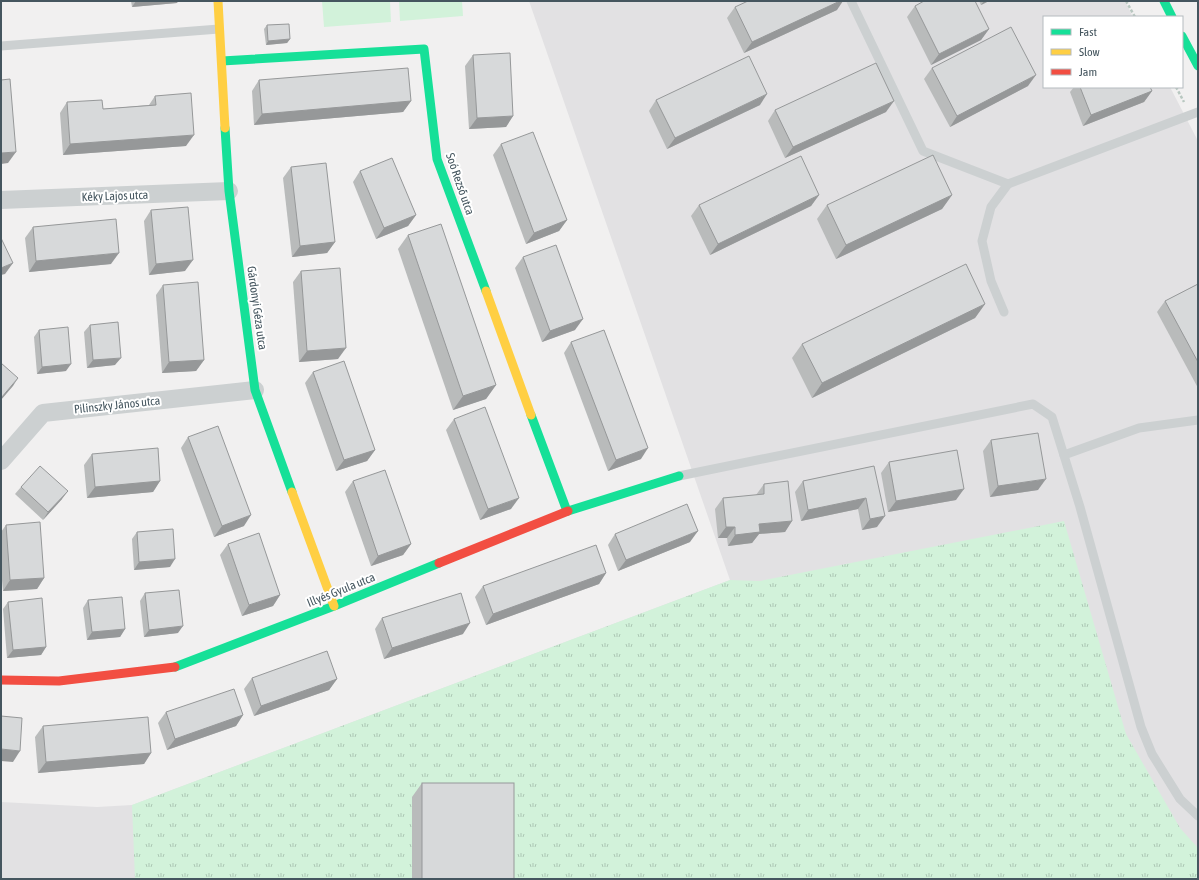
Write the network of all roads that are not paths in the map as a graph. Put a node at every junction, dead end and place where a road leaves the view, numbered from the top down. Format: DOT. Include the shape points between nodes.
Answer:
graph roads {
  1 [pos="218,1"];
  2 [pos="851,1"];
  3 [pos="1164,1"];
  4 [pos="1172,16"];
  5 [pos="219,29"];
  6 [pos="1183,38"];
  7 [pos="1,46"];
  8 [pos="222,61"];
  9 [pos="1198,66"];
  10 [pos="1198,112"];
  11 [pos="1008,184"];
  12 [pos="229,191"];
  13 [pos="1,200"];
  14 [pos="1004,312"];
  15 [pos="255,390"];
  16 [pos="1198,420"];
  17 [pos="1064,455"];
  18 [pos="1,461"];
  19 [pos="679,476"];
  20 [pos="567,512"];
  21 [pos="334,606"];
  22 [pos="1,680"];
  23 [pos="1198,816"];
  1 -- 5 [label="street, Gárdonyi Géza utca"];
  2 -- 11 [label="lane" via="923,151"];
  3 -- 4 [label="street"];
  5 -- 7 [label="lane"];
  5 -- 8 [label="street, Gárdonyi Géza utca"];
  6 -- 9 [label="street"];
  8 -- 12 [label="street, Gárdonyi Géza utca"];
  8 -- 20 [label="street, Soó Rezső utca" via="424,49 437,159"];
  10 -- 11 [label="lane"];
  11 -- 14 [label="lane" via="991,207 982,241 991,281"];
  12 -- 13 [label="street, Kéky Lajos utca"];
  12 -- 15 [label="street, Gárdonyi Géza utca"];
  15 -- 18 [label="street, Pilinszky János utca" via="43,413"];
  15 -- 21 [label="street, Gárdonyi Géza utca"];
  16 -- 17 [label="lane" via="1139,428"];
  17 -- 19 [label="lane" via="1052,418 1032,404"];
  17 -- 23 [label="lane" via="1141,727 1152,754 1180,799"];
  19 -- 20 [label="street, Illyés Gyula utca"];
  20 -- 21 [label="street, Illyés Gyula utca"];
  21 -- 22 [label="street, Illyés Gyula utca" via="178,667 59,681"];
}
